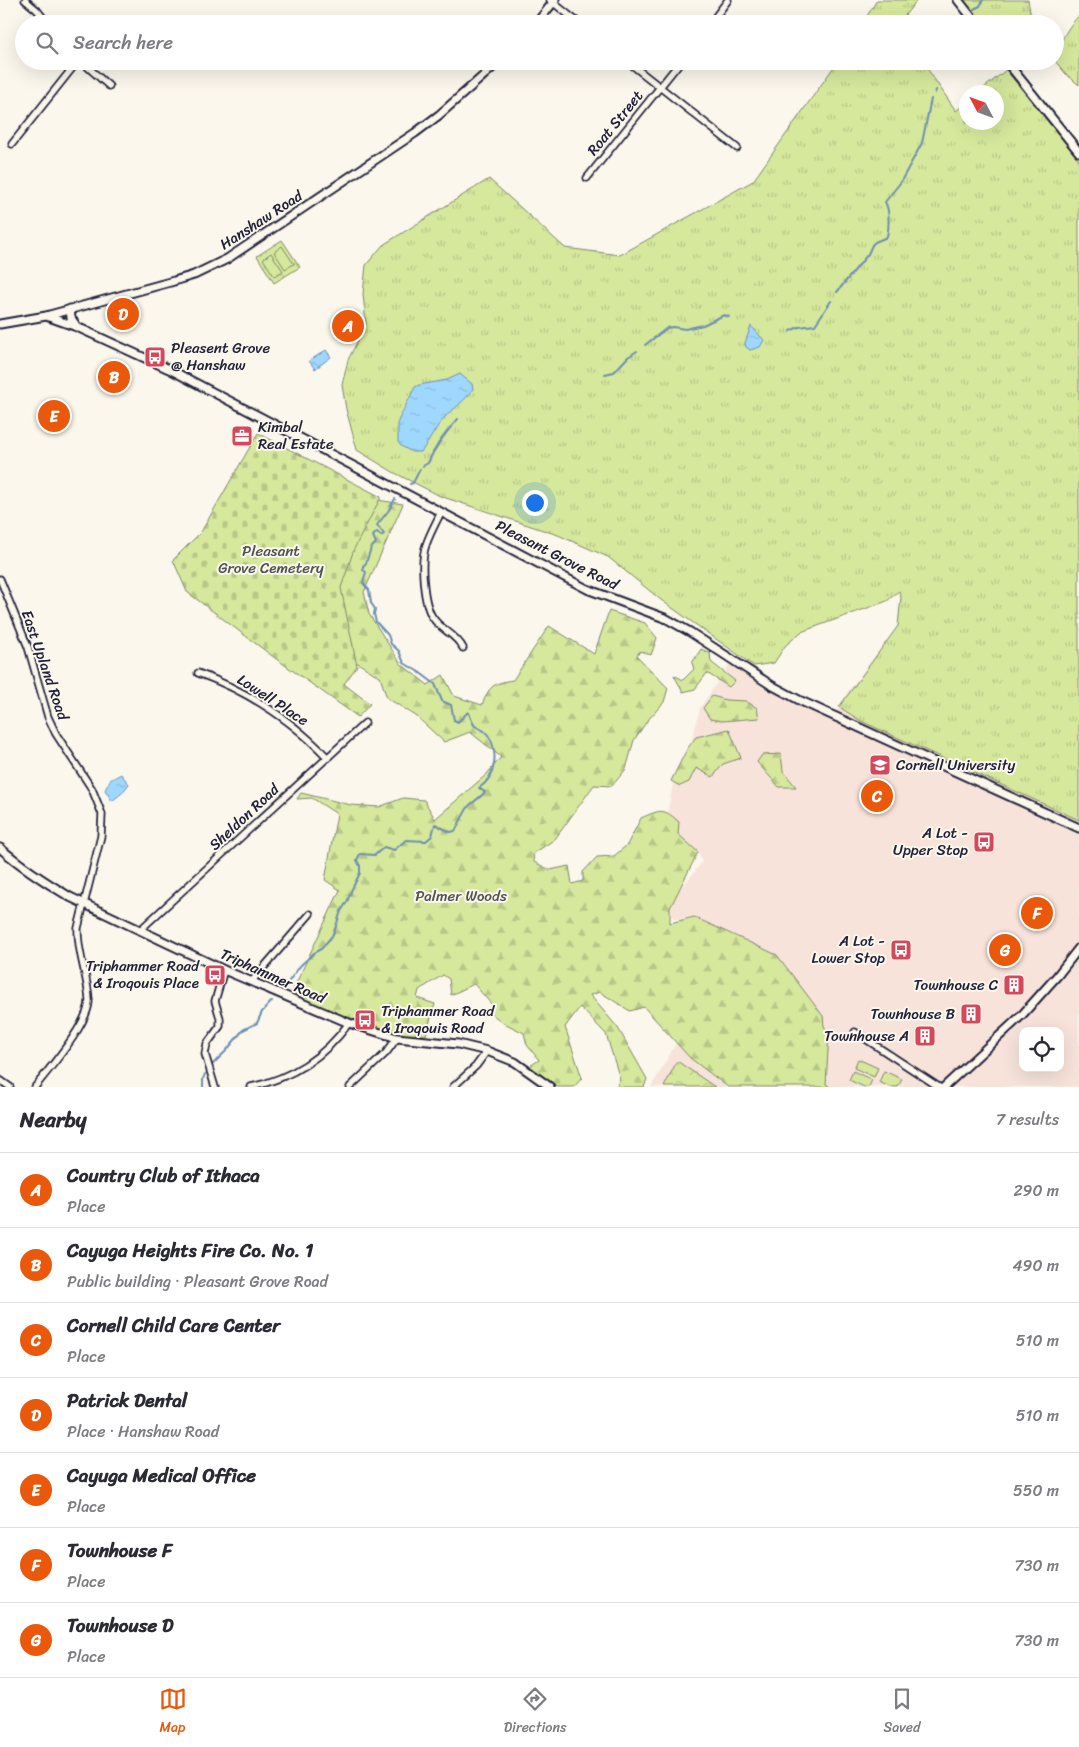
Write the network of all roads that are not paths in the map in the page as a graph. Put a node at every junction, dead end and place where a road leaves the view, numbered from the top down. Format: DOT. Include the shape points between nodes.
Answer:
graph roads {
  1 [pos="25,0"];
  2 [pos="728,0"];
  3 [pos="958,0"];
  4 [pos="553,1"];
  5 [pos="41,15"];
  6 [pos="543,15"];
  7 [pos="569,15"];
  8 [pos="717,15"];
  9 [pos="970,15"];
  10 [pos="73,70"];
  11 [pos="90,70"];
  12 [pos="490,70"];
  13 [pos="638,70"];
  14 [pos="674,70"];
  15 [pos="1013,70"];
  16 [pos="109,86"];
  17 [pos="660,88"];
  18 [pos="12,144"];
  19 [pos="737,148"];
  20 [pos="1079,152"];
  21 [pos="588,178"];
  22 [pos="70,309"];
  23 [pos="46,316"];
  24 [pos="0,324"];
  25 [pos="78,327"];
  26 [pos="440,512"];
  27 [pos="0,579"];
  28 [pos="463,648"];
  29 [pos="198,673"];
  30 [pos="366,723"];
  31 [pos="328,758"];
  32 [pos="1079,828"];
  33 [pos="0,848"];
  34 [pos="84,903"];
  35 [pos="310,914"];
  36 [pos="140,930"];
  37 [pos="1079,948"];
  38 [pos="224,970"];
  39 [pos="251,982"];
  40 [pos="349,1023"];
  41 [pos="855,1032"];
  42 [pos="397,1038"];
  43 [pos="487,1051"];
  44 [pos="0,1080"];
  45 [pos="268,1085"];
  46 [pos="10,1087"];
  47 [pos="35,1087"];
  48 [pos="214,1087"];
  49 [pos="251,1087"];
  50 [pos="350,1087"];
  51 [pos="453,1087"];
  52 [pos="550,1087"];
  53 [pos="939,1087"];
  54 [pos="944,1087"];
  1 -- 5 [label="street"];
  2 -- 8 [label="street"];
  3 -- 9 [label="street"];
  4 -- 6 [label="street"];
  4 -- 7 [label="street"];
  10 -- 18 [label="street"];
  11 -- 16 [label="street"];
  12 -- 22 [label="street, Hanshaw Road" via="414,133 227,259 194,275"];
  13 -- 17 [label="street"];
  14 -- 17 [label="street, Roat Street"];
  15 -- 20 [label="street"];
  17 -- 19 [label="street"];
  17 -- 21 [label="street, Roat Street"];
  22 -- 23 [label="street, Hanshaw Road"];
  22 -- 25 [label="street" via="71,318"];
  23 -- 24 [label="street, Hanshaw Road"];
  23 -- 25 [label="street, Pleasant Grove Road"];
  25 -- 26 [label="street, Pleasant Grove Road" via="169,369"];
  26 -- 28 [label="street" via="424,550 423,574 428,606 432,617"];
  26 -- 32 [label="street, Pleasant Grove Road" via="587,589 667,619 801,701"];
  27 -- 34 [label="street, East Upland Road" via="28,647 48,717 92,789 102,814 101,836"];
  29 -- 31 [label="street, Lowell Place" via="251,698 300,731"];
  30 -- 31 [label="street, Sheldon Road"];
  31 -- 36 [label="street, Sheldon Road"];
  33 -- 34 [label="street, Triphammer Road" via="42,881"];
  34 -- 36 [label="street, Triphammer Road"];
  34 -- 47 [label="street, East Upland Road" via="78,939 89,998 87,1011 78,1029"];
  35 -- 39 [label="street"];
  36 -- 38 [label="street, Triphammer Road"];
  37 -- 54 [label="street" via="1022,1015"];
  38 -- 39 [label="street, Triphammer Road"];
  38 -- 48 [label="street" via="215,1001 220,1026 207,1044 205,1054"];
  39 -- 40 [label="street, Triphammer Road"];
  40 -- 42 [label="street, Triphammer Road"];
  40 -- 45 [label="street" via="319,1057"];
  41 -- 53 [label="street"];
  42 -- 43 [label="street, Triphammer Road" via="458,1044"];
  42 -- 50 [label="street"];
  43 -- 51 [label="street"];
  43 -- 52 [label="street, Triphammer Road" via="515,1062"];
  44 -- 46 [label="street"];
  45 -- 49 [label="street"];
}
